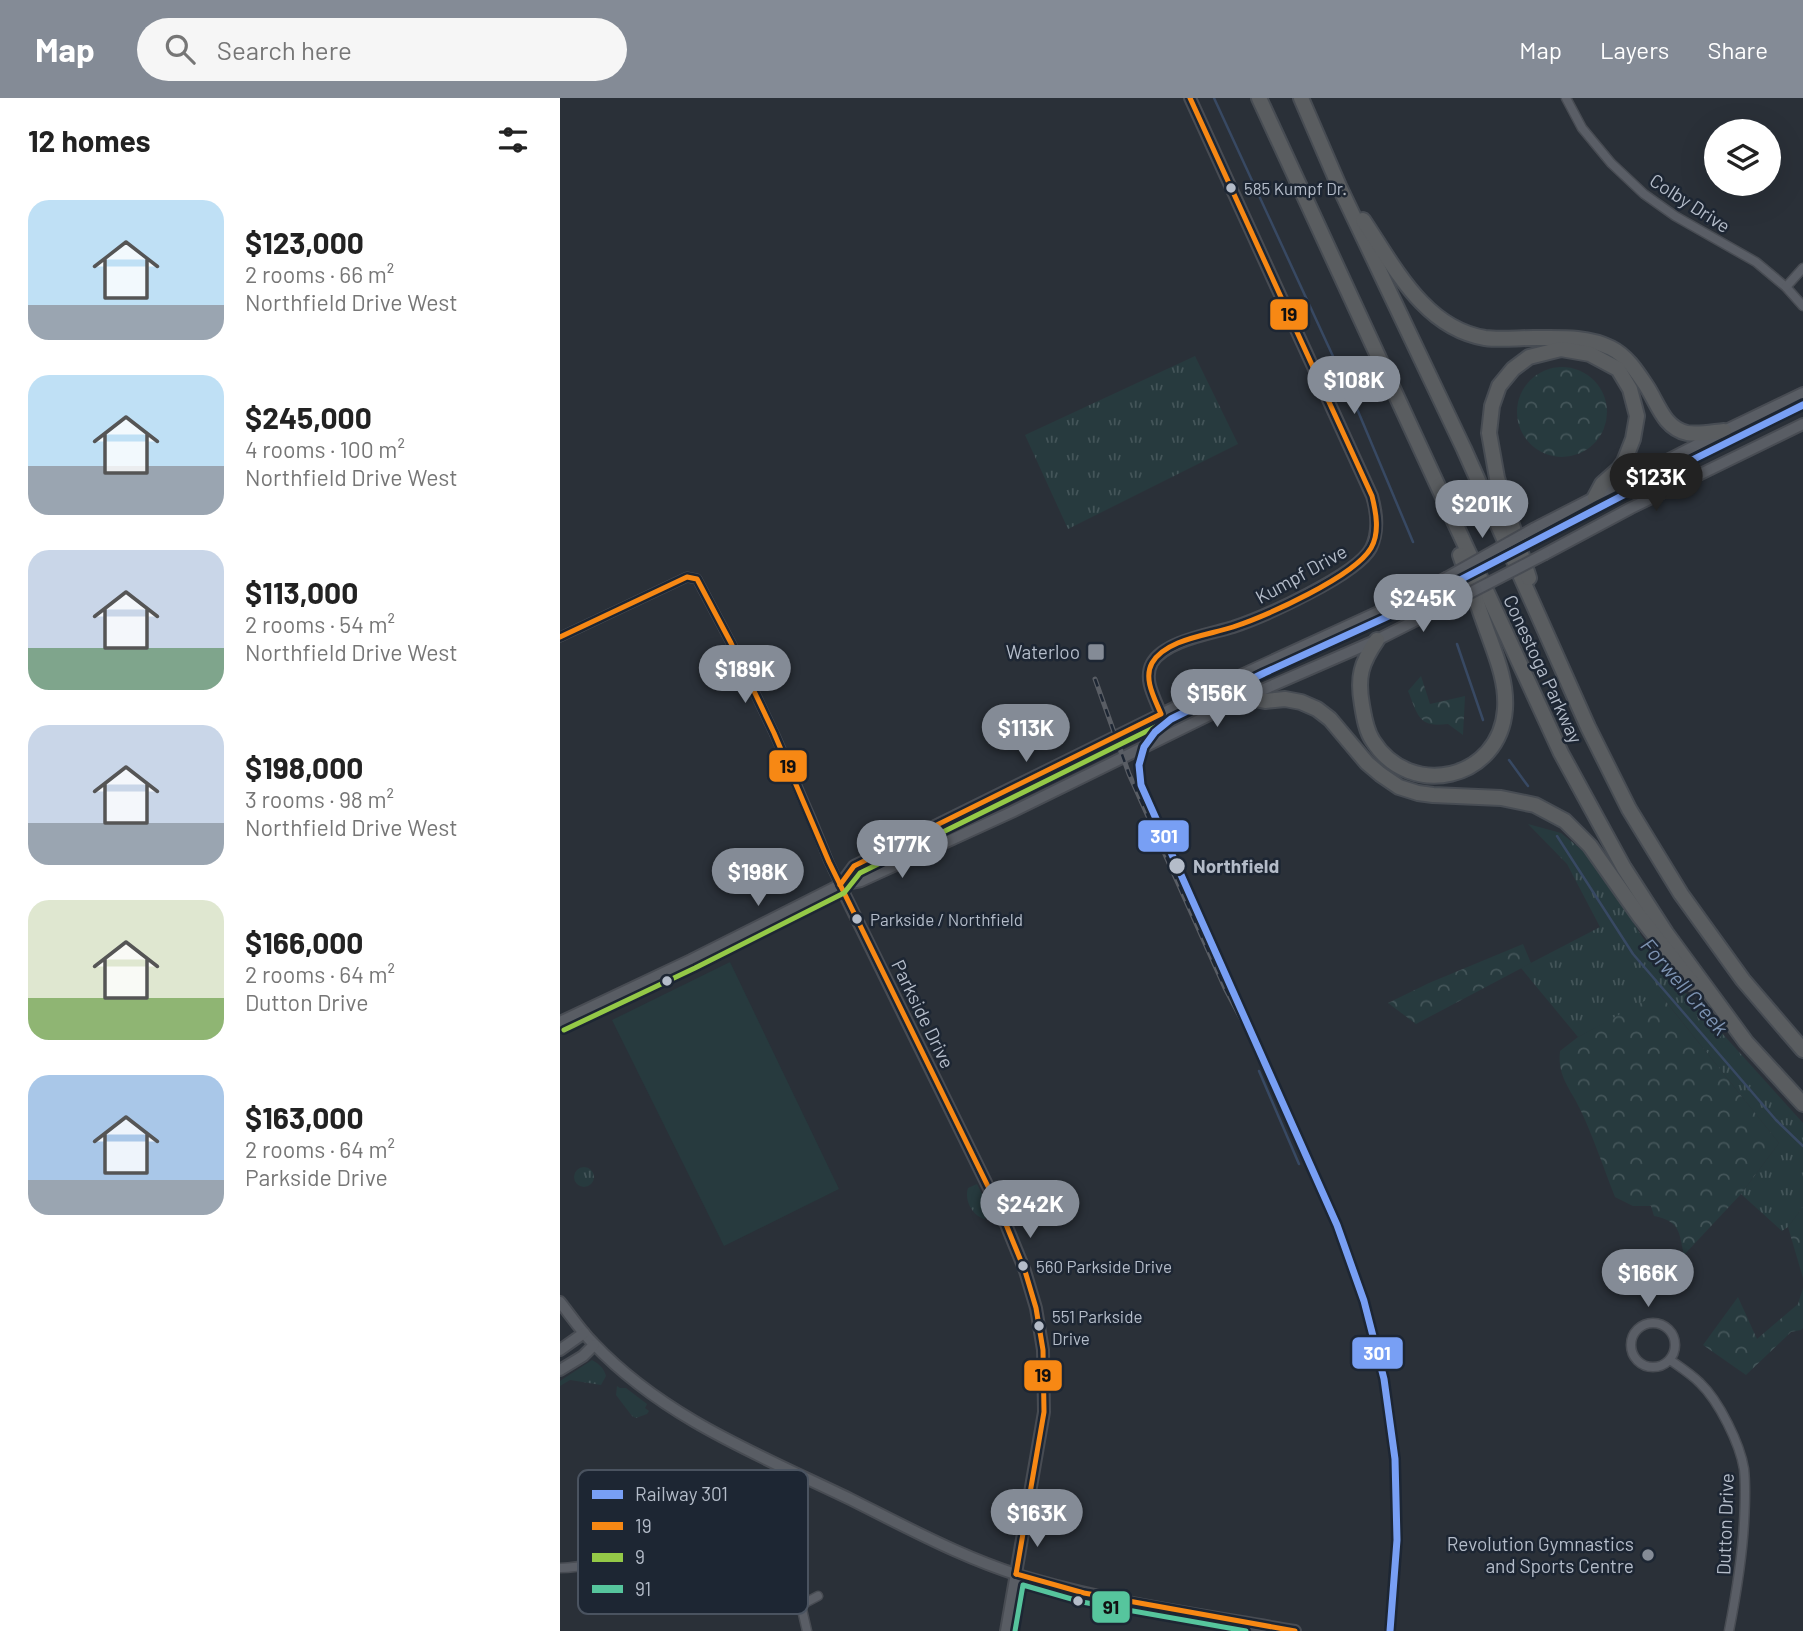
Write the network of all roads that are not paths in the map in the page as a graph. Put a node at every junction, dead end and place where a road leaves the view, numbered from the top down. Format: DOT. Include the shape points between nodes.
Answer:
graph roads {
  1 [pos="1190,98"];
  2 [pos="1259,98"];
  3 [pos="1301,98"];
  4 [pos="1566,98"];
  5 [pos="1339,186"];
  6 [pos="1803,268"];
  7 [pos="1786,287"];
  8 [pos="1803,306"];
  9 [pos="1803,393"];
  10 [pos="1803,424"];
  11 [pos="1724,431"];
  12 [pos="1432,474"];
  13 [pos="1595,497"];
  14 [pos="560,637"];
  15 [pos="1377,640"];
  16 [pos="1554,652"];
  17 [pos="1247,697"];
  18 [pos="1161,714"];
  19 [pos="1090,750"];
  20 [pos="1101,770"];
  21 [pos="975,807"];
  22 [pos="995,820"];
  23 [pos="840,884"];
  24 [pos="1720,1009"];
  25 [pos="560,1022"];
  26 [pos="1803,1050"];
  27 [pos="1803,1104"];
  28 [pos="560,1302"];
  29 [pos="584,1333"];
  30 [pos="594,1345"];
  31 [pos="560,1350"];
  32 [pos="1670,1360"];
  33 [pos="560,1370"];
  34 [pos="788,1470"];
  35 [pos="808,1480"];
  36 [pos="578,1566"];
  37 [pos="560,1568"];
  38 [pos="1016,1574"];
  39 [pos="818,1596"];
  40 [pos="808,1601"];
  41 [pos="1006,1631"];
  42 [pos="1295,1631"];
  43 [pos="1729,1631"];
  1 -- 18 [label="main road, Kumpf Drive" via="1372,496 1376,531 1361,562 1335,579 1258,619 1162,651 1149,675"];
  2 -- 12 [label="highway, Conestoga Parkway"];
  3 -- 5 [label="highway, Conestoga Parkway"];
  4 -- 7 [label="street, Colby Drive" via="1582,128 1644,194 1756,262"];
  5 -- 11 [label="highway" via="1411,290 1430,312 1455,328 1485,338 1567,338 1600,343 1631,364 1672,426 1687,433"];
  5 -- 16 [label="highway, Conestoga Parkway"];
  6 -- 7 [label="street"];
  7 -- 8 [label="street, Colby Drive"];
  9 -- 11 [label="main road"];
  10 -- 15 [label="main road, bridge"];
  11 -- 13 [label="main road"];
  12 -- 15 [label="highway" via="1504,687 1505,709 1498,737 1483,759 1444,776 1405,769 1388,760 1372,740 1360,693 1362,666"];
  12 -- 24 [label="highway, Conestoga Parkway" via="1561,753 1624,868"];
  13 -- 16 [label="highway" via="1619,469 1633,439 1637,416 1630,389 1618,369 1590,354 1561,349 1529,358 1499,386 1489,433 1497,478"];
  13 -- 18 [label="main road, bridge" via="1400,602"];
  14 -- 23 [label="street, Parkside Drive" via="687,576 697,579 774,733"];
  15 -- 17 [label="main road"];
  16 -- 26 [label="highway, Conestoga Parkway" via="1629,809 1681,894"];
  17 -- 20 [label="main road"];
  17 -- 24 [label="highway" via="1285,699 1317,709 1367,763 1399,786 1418,793 1535,805 1565,821 1590,846 1688,980"];
  18 -- 19 [label="main road"];
  19 -- 20 [label="main road"];
  19 -- 21 [label="main road"];
  20 -- 22 [label="main road"];
  21 -- 22 [label="main road"];
  21 -- 23 [label="main road" via="854,866"];
  22 -- 23 [label="main road" via="861,881"];
  23 -- 25 [label="main road"];
  23 -- 38 [label="main road, Parkside Drive" via="1003,1217 1036,1308 1044,1412"];
  24 -- 27 [label="highway, Conestoga Parkway"];
  28 -- 29 [label="main road"];
  29 -- 30 [label="main road"];
  29 -- 31 [label="main road"];
  30 -- 33 [label="main road"];
  30 -- 34 [label="main road" via="653,1396 717,1436"];
  32 -- 32 [label="street" via="1675,1344 1669,1329 1654,1323 1634,1333 1632,1350 1641,1364 1656,1367"];
  32 -- 43 [label="street, Dutton Drive" via="1701,1383 1726,1420 1742,1458 1743,1543"];
  35 -- 38 [label="main road" via="965,1555"];
  36 -- 37 [label="street"];
  38 -- 41 [label="main road, Parkside Drive"];
  38 -- 42 [label="main road" via="1084,1593"];
  39 -- 40 [label="street"];
}
